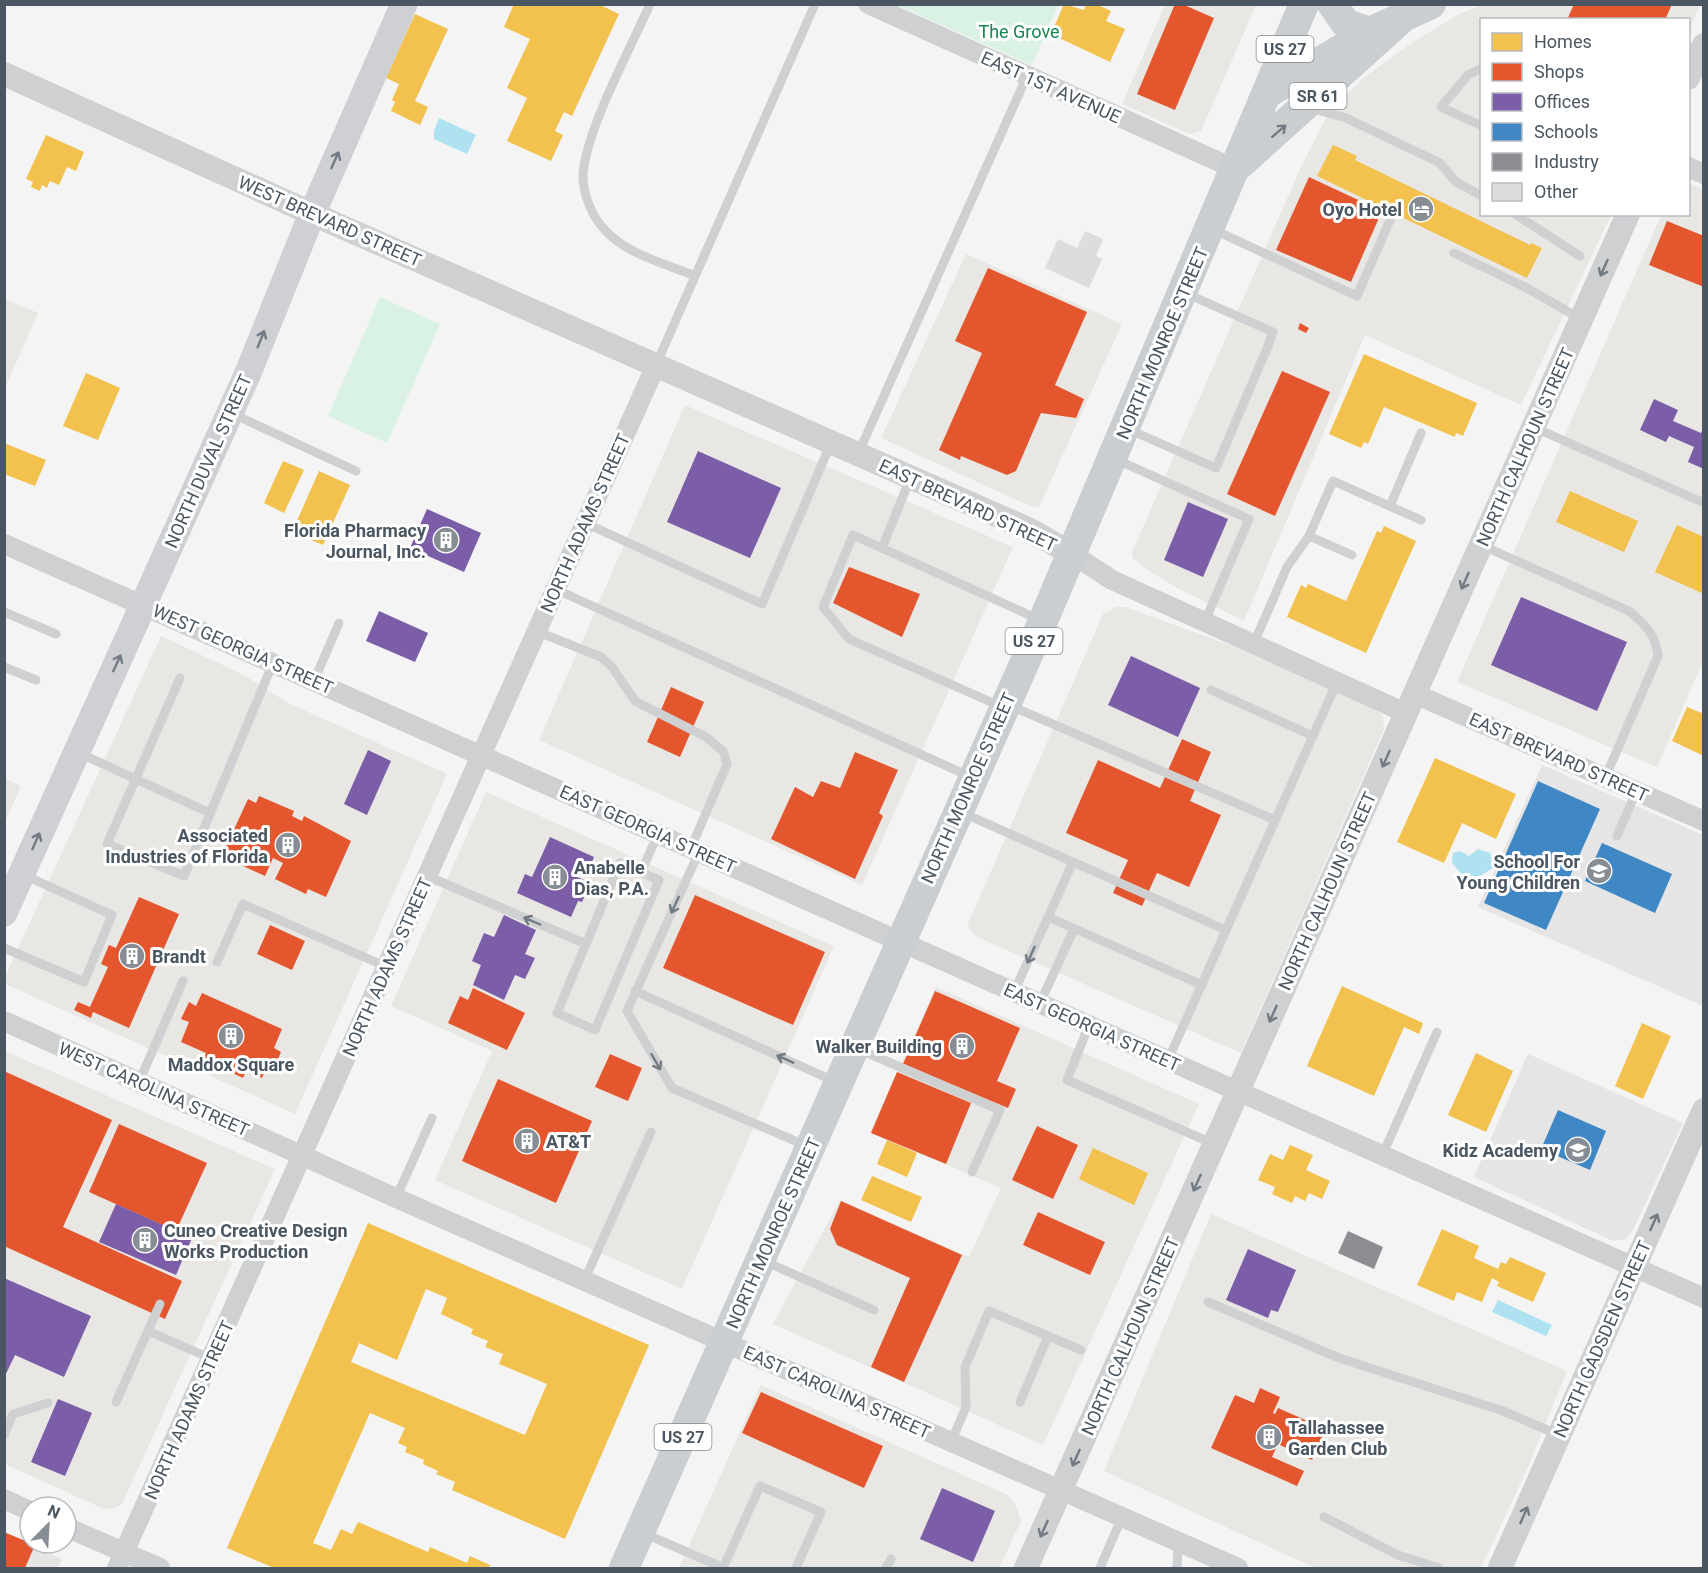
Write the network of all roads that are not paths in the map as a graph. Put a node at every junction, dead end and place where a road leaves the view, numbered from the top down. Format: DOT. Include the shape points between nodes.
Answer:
graph roads {
  1 [pos="404,4"];
  2 [pos="650,4"];
  3 [pos="815,4"];
  4 [pos="868,4"];
  5 [pos="1304,4"];
  6 [pos="1332,4"];
  7 [pos="1431,4"];
  8 [pos="1399,21"];
  9 [pos="1370,32"];
  10 [pos="1704,45"];
  11 [pos="1480,69"];
  12 [pos="4,74"];
  13 [pos="1027,76"];
  14 [pos="1690,76"];
  15 [pos="1266,94"];
  16 [pos="1306,107"];
  17 [pos="1480,125"];
  18 [pos="1690,167"];
  19 [pos="1235,170"];
  20 [pos="1704,174"];
  21 [pos="1480,195"];
  22 [pos="312,214"];
  23 [pos="1518,216"];
  24 [pos="1623,216"];
  25 [pos="1391,218"];
  26 [pos="1210,228"];
  27 [pos="1454,253"];
  28 [pos="1580,256"];
  29 [pos="695,276"];
  30 [pos="1183,292"];
  31 [pos="1581,320"];
  32 [pos="656,365"];
  33 [pos="230,412"];
  34 [pos="1533,427"];
  35 [pos="1126,429"];
  36 [pos="1421,433"];
  37 [pos="831,443"];
  38 [pos="858,454"];
  39 [pos="1113,458"];
  40 [pos="356,471"];
  41 [pos="911,477"];
  42 [pos="1704,504"];
  43 [pos="1390,506"];
  44 [pos="1421,520"];
  45 [pos="584,523"];
  46 [pos="1309,536"];
  47 [pos="4,544"];
  48 [pos="1481,545"];
  49 [pos="882,548"];
  50 [pos="1072,554"];
  51 [pos="1352,555"];
  52 [pos="555,589"];
  53 [pos="143,605"];
  54 [pos="4,612"];
  55 [pos="1043,621"];
  56 [pos="1205,621"];
  57 [pos="339,623"];
  58 [pos="536,631"];
  59 [pos="56,634"];
  60 [pos="1254,643"];
  61 [pos="273,663"];
  62 [pos="4,667"];
  63 [pos="180,678"];
  64 [pos="36,680"];
  65 [pos="314,681"];
  66 [pos="1337,681"];
  67 [pos="1211,690"];
  68 [pos="1411,704"];
  69 [pos="1005,706"];
  70 [pos="1313,736"];
  71 [pos="75,751"];
  72 [pos="481,755"];
  73 [pos="973,778"];
  74 [pos="1605,778"];
  75 [pos="136,779"];
  76 [pos="1636,792"];
  77 [pos="958,811"];
  78 [pos="210,813"];
  79 [pos="1275,820"];
  80 [pos="1704,821"];
  81 [pos="658,834"];
  82 [pos="1617,836"];
  83 [pos="695,850"];
  84 [pos="1073,862"];
  85 [pos="641,872"];
  86 [pos="22,874"];
  87 [pos="427,876"];
  88 [pos="4,914"];
  89 [pos="1048,917"];
  90 [pos="1074,928"];
  91 [pos="1226,930"];
  92 [pos="900,941"];
  93 [pos="586,944"];
  94 [pos="4,948"];
  95 [pos="217,962"];
  96 [pos="387,967"];
  97 [pos="183,981"];
  98 [pos="1202,985"];
  99 [pos="635,991"];
  100 [pos="1014,992"];
  101 [pos="1040,1003"];
  102 [pos="4,1021"];
  103 [pos="1089,1025"];
  104 [pos="1437,1032"];
  105 [pos="854,1047"];
  106 [pos="1168,1060"];
  107 [pos="139,1082"];
  108 [pos="838,1083"];
  109 [pos="1238,1092"];
  110 [pos="1704,1110"];
  111 [pos="432,1118"];
  112 [pos="651,1132"];
  113 [pos="1215,1144"];
  114 [pos="810,1147"];
  115 [pos="303,1156"];
  116 [pos="1382,1156"];
  117 [pos="972,1172"];
  118 [pos="396,1198"];
  119 [pos="761,1260"];
  120 [pos="1634,1267"];
  121 [pos="584,1281"];
  122 [pos="1704,1298"];
  123 [pos="1208,1302"];
  124 [pos="160,1304"];
  125 [pos="874,1310"];
  126 [pos="148,1331"];
  127 [pos="1048,1336"];
  128 [pos="725,1342"];
  129 [pos="1081,1350"];
  130 [pos="212,1359"];
  131 [pos="116,1402"];
  132 [pos="1020,1402"];
  133 [pos="48,1403"];
  134 [pos="4,1435"];
  135 [pos="1559,1435"];
  136 [pos="951,1442"];
  137 [pos="1061,1490"];
  138 [pos="4,1499"];
  139 [pos="18,1505"];
  140 [pos="1122,1517"];
  141 [pos="1324,1517"];
  142 [pos="641,1532"];
  143 [pos="78,1534"];
  144 [pos="1178,1542"];
  145 [pos="891,1559"];
  146 [pos="121,1561"];
  147 [pos="724,1568"];
  148 [pos="160,1569"];
  149 [pos="624,1569"];
  150 [pos="796,1569"];
  151 [pos="886,1569"];
  152 [pos="1026,1569"];
  153 [pos="1100,1569"];
  154 [pos="1177,1569"];
  155 [pos="1238,1569"];
  156 [pos="1439,1569"];
  157 [pos="1500,1569"];
  22 -- 1 [label="main road, NORTH DUVAL STREET, one-way"];
  2 -- 29 [label="lane" via="594,130 585,161 585,191 603,230"];
  3 -- 29 [label="lane"];
  4 -- 13 [label="street, EAST 1ST AVENUE"];
  5 -- 15 [label="main road, NORTH MONROE STREET / US 27"];
  6 -- 9 [label="main road" via="1346,24"];
  7 -- 8 [label="main road, SR 61"];
  8 -- 9 [label="main road, SR 61"];
  8 -- 16 [label="main road, SR 61"];
  9 -- 15 [label="main road, SR 61"];
  10 -- 14 [label="street"];
  11 -- 17 [label="lane" via="1468,75 1441,107"];
  12 -- 22 [label="street, WEST BREVARD STREET"];
  13 -- 19 [label="street, EAST 1ST AVENUE"];
  13 -- 38 [label="lane"];
  15 -- 19 [label="main road, NORTH MONROE STREET / US 27"];
  19 -- 16 [label="main road, SR 61, one-way"];
  16 -- 21 [label="lane" via="1346,118 1440,163 1456,182"];
  18 -- 20 [label="street"];
  19 -- 26 [label="main road, NORTH MONROE STREET / US 27"];
  22 -- 32 [label="street, WEST BREVARD STREET"];
  33 -- 22 [label="main road, NORTH DUVAL STREET, one-way"];
  23 -- 28 [label="lane"];
  24 -- 31 [label="street, NORTH CALHOUN STREET, one-way"];
  25 -- 26 [label="lane" via="1357,296"];
  26 -- 30 [label="main road, NORTH MONROE STREET / US 27"];
  27 -- 31 [label="lane" via="1525,287"];
  29 -- 32 [label="lane"];
  30 -- 35 [label="main road, NORTH MONROE STREET / US 27"];
  30 -- 35 [label="lane" via="1274,332 1216,468"];
  31 -- 34 [label="street, NORTH CALHOUN STREET"];
  32 -- 37 [label="street, EAST BREVARD STREET"];
  32 -- 45 [label="street, NORTH ADAMS STREET"];
  33 -- 40 [label="lane"];
  33 -- 53 [label="main road, NORTH DUVAL STREET"];
  34 -- 42 [label="lane"];
  34 -- 48 [label="street, NORTH CALHOUN STREET"];
  35 -- 39 [label="main road, NORTH MONROE STREET / US 27"];
  36 -- 43 [label="lane"];
  37 -- 38 [label="street, EAST BREVARD STREET"];
  37 -- 45 [label="lane" via="762,604"];
  38 -- 41 [label="street, EAST BREVARD STREET"];
  39 -- 50 [label="main road, NORTH MONROE STREET / US 27"];
  39 -- 56 [label="lane" via="1249,519"];
  41 -- 49 [label="lane"];
  41 -- 50 [label="street, EAST BREVARD STREET" via="1028,529"];
  43 -- 44 [label="lane"];
  43 -- 46 [label="lane" via="1333,481"];
  45 -- 52 [label="street, NORTH ADAMS STREET"];
  46 -- 51 [label="lane"];
  46 -- 60 [label="lane" via="1287,567"];
  47 -- 53 [label="street, WEST GEORGIA STREET"];
  48 -- 68 [label="street, NORTH CALHOUN STREET, one-way"];
  48 -- 74 [label="lane" via="1629,611 1657,642 1658,656"];
  49 -- 55 [label="lane"];
  49 -- 69 [label="lane" via="854,535 823,607 849,639"];
  50 -- 55 [label="main road, NORTH MONROE STREET / US 27"];
  50 -- 56 [label="street, EAST BREVARD STREET" via="1112,580"];
  52 -- 58 [label="street, NORTH ADAMS STREET"];
  52 -- 73 [label="lane"];
  53 -- 61 [label="street, WEST GEORGIA STREET"];
  71 -- 53 [label="main road, NORTH DUVAL STREET, one-way"];
  54 -- 59 [label="lane"];
  55 -- 69 [label="main road, NORTH MONROE STREET / US 27"];
  56 -- 60 [label="street, EAST BREVARD STREET"];
  57 -- 65 [label="lane"];
  58 -- 72 [label="street, NORTH ADAMS STREET"];
  58 -- 83 [label="lane" via="601,657 635,701 706,737 723,751 728,764"];
  60 -- 66 [label="street, EAST BREVARD STREET"];
  61 -- 65 [label="street, WEST GEORGIA STREET"];
  61 -- 78 [label="lane"];
  62 -- 64 [label="lane"];
  63 -- 75 [label="lane"];
  65 -- 72 [label="street, WEST GEORGIA STREET"];
  66 -- 68 [label="street, EAST BREVARD STREET"];
  66 -- 70 [label="lane"];
  67 -- 70 [label="lane"];
  68 -- 74 [label="street, EAST BREVARD STREET"];
  68 -- 109 [label="street, NORTH CALHOUN STREET, one-way"];
  69 -- 73 [label="main road, NORTH MONROE STREET / US 27"];
  69 -- 79 [label="lane"];
  70 -- 79 [label="lane"];
  71 -- 75 [label="lane"];
  86 -- 71 [label="main road, NORTH DUVAL STREET, one-way"];
  72 -- 81 [label="street, EAST GEORGIA STREET"];
  72 -- 87 [label="street, NORTH ADAMS STREET"];
  73 -- 77 [label="main road, NORTH MONROE STREET / US 27"];
  74 -- 76 [label="street, EAST BREVARD STREET"];
  75 -- 78 [label="lane"];
  75 -- 78 [label="lane" via="107,844 184,876"];
  76 -- 80 [label="street, EAST BREVARD STREET"];
  76 -- 82 [label="lane"];
  77 -- 84 [label="lane"];
  77 -- 92 [label="main road, NORTH MONROE STREET / US 27"];
  79 -- 91 [label="lane"];
  81 -- 83 [label="street, EAST GEORGIA STREET"];
  81 -- 85 [label="lane"];
  83 -- 92 [label="street, EAST GEORGIA STREET"];
  83 -- 99 [label="lane, one-way"];
  84 -- 89 [label="lane"];
  84 -- 91 [label="lane"];
  85 -- 93 [label="lane" via="620,863"];
  85 -- 93 [label="lane" via="659,880 595,1030 556,1013"];
  86 -- 88 [label="main road, NORTH DUVAL STREET"];
  86 -- 94 [label="lane" via="112,915 84,982"];
  93 -- 87 [label="lane, one-way"];
  87 -- 96 [label="street, NORTH ADAMS STREET"];
  89 -- 90 [label="lane"];
  89 -- 100 [label="lane, one-way"];
  90 -- 98 [label="lane"];
  90 -- 101 [label="lane"];
  91 -- 98 [label="lane"];
  92 -- 100 [label="street, EAST GEORGIA STREET"];
  92 -- 105 [label="main road, NORTH MONROE STREET / US 27"];
  95 -- 96 [label="lane" via="243,904"];
  96 -- 115 [label="street, NORTH ADAMS STREET"];
  97 -- 107 [label="lane"];
  98 -- 106 [label="lane"];
  108 -- 99 [label="lane, one-way"];
  99 -- 114 [label="lane, one-way" via="627,1011 672,1088"];
  100 -- 101 [label="street, EAST GEORGIA STREET"];
  101 -- 103 [label="street, EAST GEORGIA STREET"];
  102 -- 107 [label="street, WEST CAROLINA STREET"];
  103 -- 106 [label="street, EAST GEORGIA STREET"];
  103 -- 113 [label="lane" via="1067,1080"];
  104 -- 116 [label="lane"];
  105 -- 108 [label="main road, NORTH MONROE STREET / US 27"];
  105 -- 117 [label="lane" via="1000,1110"];
  106 -- 109 [label="street, EAST GEORGIA STREET"];
  107 -- 115 [label="street, WEST CAROLINA STREET"];
  108 -- 114 [label="main road, NORTH MONROE STREET / US 27"];
  109 -- 113 [label="street, NORTH CALHOUN STREET"];
  109 -- 116 [label="street, EAST GEORGIA STREET"];
  120 -- 110 [label="street, NORTH GADSDEN STREET, one-way"];
  111 -- 118 [label="lane"];
  112 -- 121 [label="lane"];
  113 -- 137 [label="street, NORTH CALHOUN STREET, one-way"];
  114 -- 119 [label="main road, NORTH MONROE STREET / US 27"];
  115 -- 118 [label="street, EAST CAROLINA STREET"];
  115 -- 130 [label="street, NORTH ADAMS STREET"];
  116 -- 120 [label="street, EAST GEORGIA STREET"];
  118 -- 121 [label="street, EAST CAROLINA STREET"];
  119 -- 125 [label="lane"];
  119 -- 128 [label="main road, NORTH MONROE STREET / US 27"];
  120 -- 122 [label="street, EAST GEORGIA STREET"];
  120 -- 135 [label="street, NORTH GADSDEN STREET"];
  121 -- 128 [label="street, EAST CAROLINA STREET"];
  123 -- 135 [label="lane" via="1339,1358 1503,1411"];
  124 -- 126 [label="lane"];
  126 -- 130 [label="lane"];
  126 -- 131 [label="lane"];
  127 -- 129 [label="lane"];
  127 -- 132 [label="lane"];
  127 -- 136 [label="lane" via="989,1311 965,1367 966,1407"];
  128 -- 136 [label="street, EAST CAROLINA STREET"];
  128 -- 142 [label="main road, NORTH MONROE STREET / US 27"];
  130 -- 146 [label="street, NORTH ADAMS STREET"];
  133 -- 134 [label="lane" via="13,1414"];
  157 -- 135 [label="street, NORTH GADSDEN STREET, one-way"];
  136 -- 137 [label="street, EAST CAROLINA STREET"];
  137 -- 140 [label="street, EAST CAROLINA STREET"];
  137 -- 152 [label="street, NORTH CALHOUN STREET, one-way"];
  138 -- 139 [label="street"];
  140 -- 144 [label="street, EAST CAROLINA STREET"];
  140 -- 153 [label="lane"];
  141 -- 156 [label="lane" via="1398,1555"];
  142 -- 147 [label="lane"];
  142 -- 149 [label="main road, NORTH MONROE STREET / US 27"];
  143 -- 146 [label="street"];
  144 -- 154 [label="lane"];
  144 -- 155 [label="street, EAST CAROLINA STREET"];
  145 -- 151 [label="lane"];
  146 -- 148 [label="street"];
  147 -- 150 [label="lane" via="760,1486 821,1512"];
}
